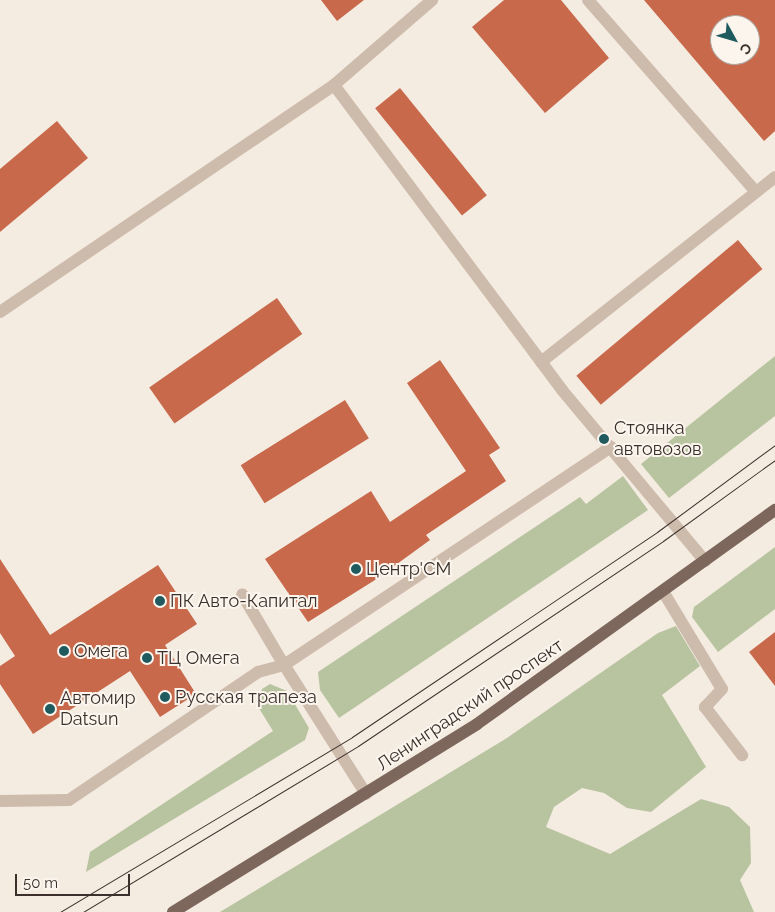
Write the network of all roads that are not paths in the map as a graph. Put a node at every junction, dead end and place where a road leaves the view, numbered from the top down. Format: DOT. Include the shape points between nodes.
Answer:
graph roads {
  1 [pos="432,0"];
  2 [pos="588,0"];
  3 [pos="334,85"];
  4 [pos="775,177"];
  5 [pos="756,192"];
  6 [pos="0,312"];
  7 [pos="541,362"];
  8 [pos="611,447"];
  9 [pos="775,510"];
  10 [pos="705,562"];
  11 [pos="664,592"];
  12 [pos="242,594"];
  13 [pos="284,665"];
  14 [pos="742,755"];
  15 [pos="366,794"];
  16 [pos="0,801"];
  17 [pos="173,912"];
  1 -- 3 [label="lane"];
  2 -- 5 [label="lane"];
  3 -- 6 [label="lane"];
  3 -- 7 [label="lane"];
  4 -- 5 [label="lane"];
  5 -- 7 [label="lane"];
  7 -- 8 [label="lane"];
  8 -- 10 [label="lane"];
  8 -- 13 [label="lane"];
  9 -- 10 [label="main road, Ленинградский проспект"];
  10 -- 11 [label="main road, Ленинградский проспект"];
  11 -- 14 [label="lane" via="722,689 705,707"];
  11 -- 15 [label="main road, Ленинградский проспект" via="477,724"];
  12 -- 13 [label="lane"];
  13 -- 15 [label="lane"];
  13 -- 16 [label="lane" via="258,672 68,800"];
  15 -- 17 [label="main road, Ленинградский проспект"];
}
